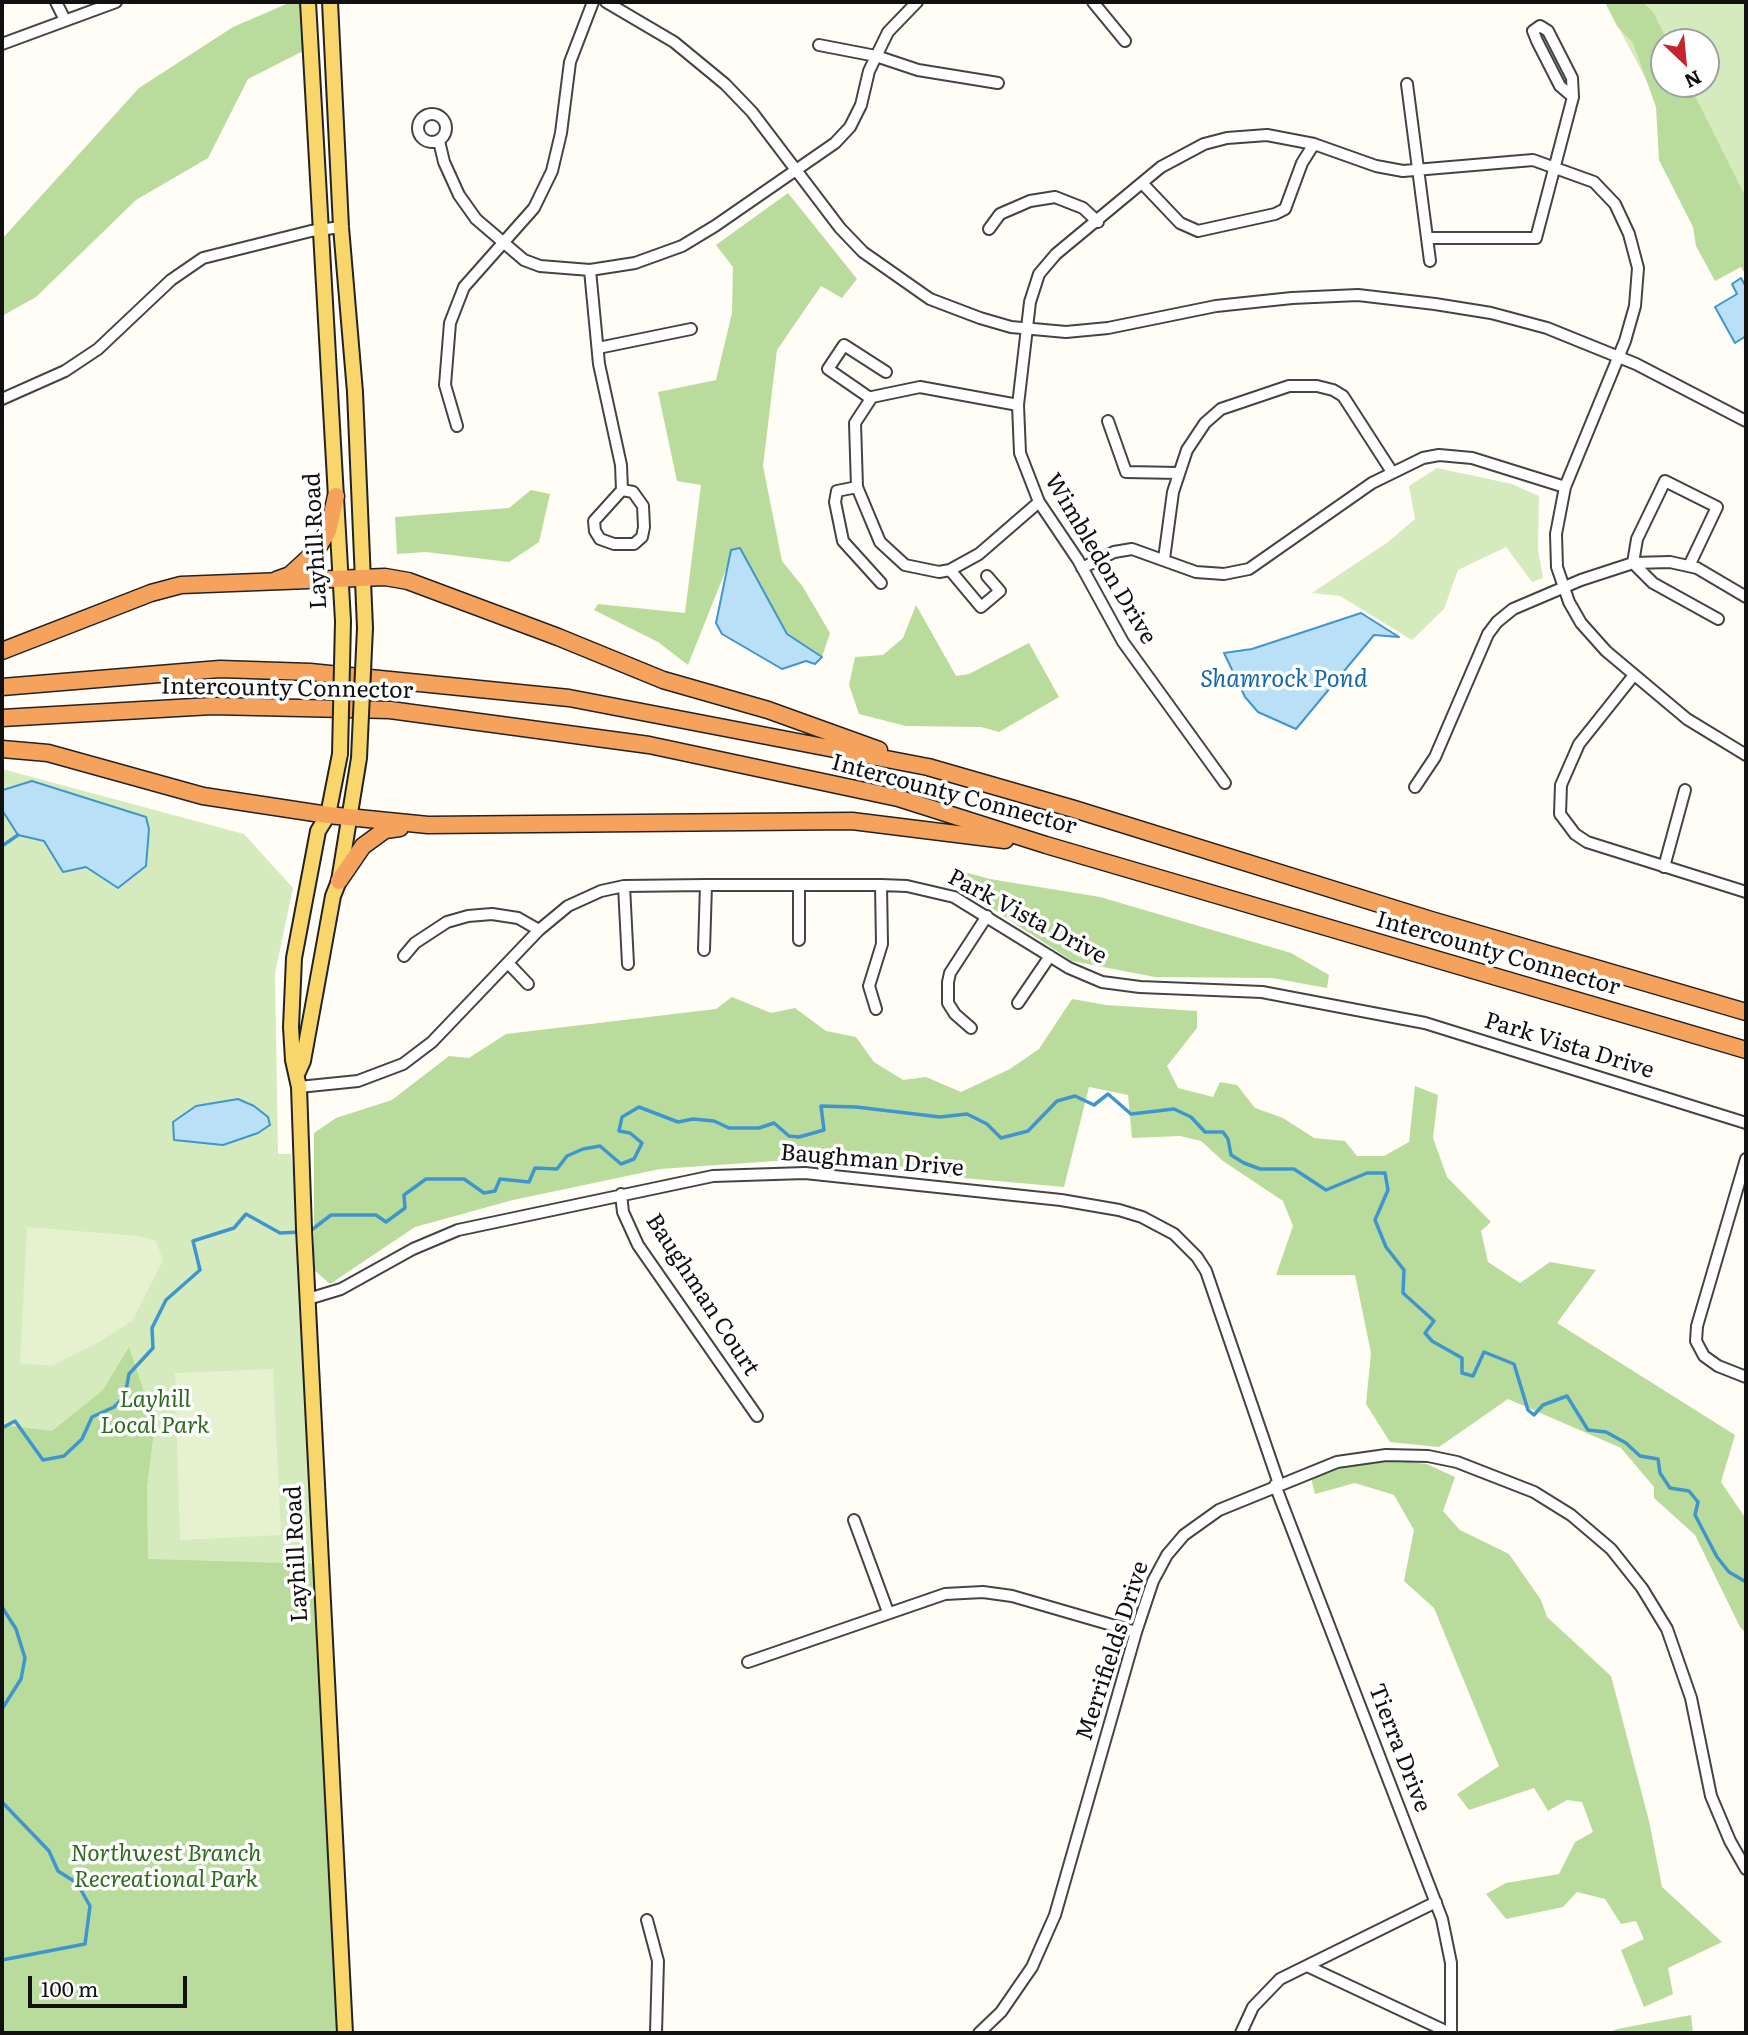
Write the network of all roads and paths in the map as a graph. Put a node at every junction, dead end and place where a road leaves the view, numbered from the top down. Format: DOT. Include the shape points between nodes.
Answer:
graph roads {
  1 [pos="56,2"];
  2 [pos="116,2"];
  3 [pos="308,2"];
  4 [pos="330,2"];
  5 [pos="593,2"];
  6 [pos="606,2"];
  7 [pos="918,2"];
  8 [pos="1093,2"];
  9 [pos="65,20"];
  10 [pos="1125,41"];
  11 [pos="2,44"];
  12 [pos="819,45"];
  13 [pos="876,56"];
  14 [pos="998,83"];
  15 [pos="1407,84"];
  16 [pos="1573,97"];
  17 [pos="439,141"];
  18 [pos="1314,144"];
  19 [pos="1554,165"];
  20 [pos="796,170"];
  21 [pos="1419,170"];
  22 [pos="1142,183"];
  23 [pos="1098,222"];
  24 [pos="341,227"];
  25 [pos="321,229"];
  26 [pos="989,229"];
  27 [pos="1429,239"];
  28 [pos="504,244"];
  29 [pos="1430,261"];
  30 [pos="590,270"];
  31 [pos="691,329"];
  32 [pos="1026,329"];
  33 [pos="598,348"];
  34 [pos="1618,356"];
  35 [pos="887,372"];
  36 [pos="870,398"];
  37 [pos="2,399"];
  38 [pos="1018,405"];
  39 [pos="1108,421"];
  40 [pos="1746,421"];
  41 [pos="457,426"];
  42 [pos="1392,472"];
  43 [pos="1179,473"];
  44 [pos="857,487"];
  45 [pos="1565,487"];
  46 [pos="622,490"];
  47 [pos="336,496"];
  48 [pos="1039,502"];
  49 [pos="1164,559"];
  50 [pos="1633,563"];
  51 [pos="1689,566"];
  52 [pos="1082,568"];
  53 [pos="950,570"];
  54 [pos="987,576"];
  55 [pos="363,579"];
  56 [pos="343,580"];
  57 [pos="881,583"];
  58 [pos="268,584"];
  59 [pos="1563,589"];
  60 [pos="1746,597"];
  61 [pos="1718,618"];
  62 [pos="2,652"];
  63 [pos="1634,676"];
  64 [pos="2,687"];
  65 [pos="2,718"];
  66 [pos="2,749"];
  67 [pos="1746,755"];
  68 [pos="928,767"];
  69 [pos="1225,783"];
  70 [pos="1415,787"];
  71 [pos="1685,790"];
  72 [pos="327,816"];
  73 [pos="351,818"];
  74 [pos="428,825"];
  75 [pos="1046,845"];
  76 [pos="1664,867"];
  77 [pos="339,881"];
  78 [pos="706,885"];
  79 [pos="799,885"];
  80 [pos="881,885"];
  81 [pos="624,886"];
  82 [pos="1746,892"];
  83 [pos="986,916"];
  84 [pos="539,930"];
  85 [pos="799,940"];
  86 [pos="704,950"];
  87 [pos="404,956"];
  88 [pos="1050,956"];
  89 [pos="508,963"];
  90 [pos="628,964"];
  91 [pos="528,984"];
  92 [pos="1018,1003"];
  93 [pos="876,1009"];
  94 [pos="1746,1012"];
  95 [pos="971,1028"];
  96 [pos="1746,1050"];
  97 [pos="298,1072"];
  98 [pos="299,1087"];
  99 [pos="1746,1124"];
  100 [pos="1746,1159"];
  101 [pos="621,1194"];
  102 [pos="308,1300"];
  103 [pos="1746,1377"];
  104 [pos="757,1416"];
  105 [pos="1277,1484"];
  106 [pos="854,1520"];
  107 [pos="888,1612"];
  108 [pos="1136,1632"];
  109 [pos="748,1662"];
  110 [pos="1746,1869"];
  111 [pos="1436,1902"];
  112 [pos="647,1920"];
  113 [pos="1307,1966"];
  114 [pos="345,2033"];
  115 [pos="656,2033"];
  116 [pos="979,2033"];
  117 [pos="1241,2033"];
  118 [pos="1450,2033"];
  1 -- 9 [label="street"];
  2 -- 9 [label="street"];
  3 -- 25 [label="main road, Layhill Road"];
  4 -- 24 [label="main road, Layhill Road"];
  5 -- 28 [label="street" via="570,62 552,171 534,208"];
  6 -- 20 [label="street" via="674,42 725,84 752,111"];
  7 -- 13 [label="street" via="888,32"];
  8 -- 10 [label="street"];
  9 -- 11 [label="street"];
  12 -- 13 [label="street"];
  13 -- 14 [label="street" via="918,70"];
  13 -- 20 [label="street" via="850,127"];
  15 -- 21 [label="street"];
  16 -- 16 [label="street" via="1572,78 1548,31 1540,26 1533,31 1537,41 1560,86"];
  16 -- 19 [label="street"];
  17 -- 28 [label="street" via="459,195"];
  18 -- 21 [label="street, Wimbledon Drive" via="1376,166"];
  18 -- 22 [label="street, Wimbledon Drive" via="1266,135 1227,138 1204,144"];
  18 -- 22 [label="street" via="1285,209 1275,214 1198,231 1180,223"];
  19 -- 21 [label="street, Wimbledon Drive" via="1533,160 1494,161"];
  19 -- 27 [label="street" via="1536,238"];
  19 -- 34 [label="street, Wimbledon Drive" via="1594,182 1615,204 1629,234 1638,268 1635,306"];
  20 -- 30 [label="street" via="682,246 635,262"];
  20 -- 32 [label="street" via="840,228 891,274 930,299"];
  21 -- 27 [label="street"];
  22 -- 23 [label="street, Wimbledon Drive"];
  23 -- 26 [label="street" via="1083,208 1055,197 1030,201 1000,214"];
  23 -- 32 [label="street, Wimbledon Drive" via="1056,254 1039,274"];
  24 -- 25 [label="street"];
  24 -- 55 [label="main road, Layhill Road" via="355,392"];
  25 -- 37 [label="street" via="203,258 171,280 97,349 65,371"];
  25 -- 47 [label="main road, Layhill Road"];
  27 -- 29 [label="street"];
  28 -- 30 [label="street" via="540,266"];
  28 -- 41 [label="street" via="464,288 450,323 445,385"];
  30 -- 33 [label="street"];
  31 -- 33 [label="street"];
  32 -- 34 [label="street" via="1108,328 1216,306 1359,295 1490,313 1547,328"];
  32 -- 38 [label="street, Wimbledon Drive"];
  33 -- 46 [label="street"];
  34 -- 40 [label="street"];
  34 -- 45 [label="street, Wimbledon Drive"];
  35 -- 36 [label="street" via="844,345 828,369"];
  36 -- 38 [label="street" via="920,387"];
  36 -- 44 [label="street" via="855,423"];
  38 -- 48 [label="street, Wimbledon Drive" via="1020,453"];
  39 -- 43 [label="street" via="1126,472"];
  42 -- 43 [label="street" via="1343,396 1317,386 1289,386 1221,409 1187,450"];
  42 -- 45 [label="street" via="1423,458 1472,457"];
  42 -- 49 [label="street" via="1249,569 1196,572"];
  43 -- 49 [label="street"];
  44 -- 53 [label="street" via="880,542 895,558 916,570"];
  44 -- 57 [label="street" via="836,491 843,541"];
  45 -- 59 [label="street, Wimbledon Drive" via="1556,534"];
  46 -- 46 [label="street" via="594,521 595,531 600,539 614,544 634,544 642,537 643,506 633,492"];
  47 -- 56 [label="main road, Layhill Road"];
  47 -- 58 [label="highway" via="328,531 316,551 289,575"];
  48 -- 52 [label="street, Wimbledon Drive"];
  48 -- 53 [label="street" via="979,554"];
  49 -- 52 [label="street" via="1132,549 1114,552"];
  50 -- 51 [label="street"];
  50 -- 51 [label="street" via="1636,539 1665,481 1717,507"];
  50 -- 59 [label="street"];
  50 -- 61 [label="street" via="1653,583"];
  51 -- 60 [label="street"];
  52 -- 69 [label="street, Wimbledon Drive" via="1123,642"];
  53 -- 54 [label="street" via="982,607 1000,591"];
  55 -- 56 [label="highway"];
  55 -- 68 [label="highway" via="408,581 663,680 768,710"];
  55 -- 73 [label="main road, Layhill Road, bridge" via="359,758"];
  56 -- 58 [label="highway"];
  56 -- 72 [label="main road, Layhill Road, bridge" via="340,754"];
  58 -- 62 [label="highway" via="181,585"];
  59 -- 63 [label="street, Wimbledon Drive" via="1581,623"];
  59 -- 70 [label="street" via="1513,609 1497,622 1435,757"];
  63 -- 67 [label="street, Wimbledon Drive" via="1687,719"];
  63 -- 76 [label="street" via="1579,744 1562,785 1560,814 1587,842"];
  64 -- 68 [label="highway, Intercounty Connector" via="220,669 310,672 569,698"];
  65 -- 75 [label="highway, Intercounty Connector" via="212,706 390,710 649,745 898,798"];
  66 -- 72 [label="highway" via="48,753 203,796"];
  68 -- 94 [label="highway, Intercounty Connector"];
  71 -- 76 [label="street"];
  72 -- 73 [label="highway"];
  72 -- 97 [label="main road, Layhill Road" via="318,831 295,958 291,1027"];
  73 -- 74 [label="highway"];
  73 -- 77 [label="main road, Layhill Road"];
  74 -- 75 [label="highway" via="852,821"];
  74 -- 77 [label="highway" via="385,830 363,846"];
  75 -- 96 [label="highway, Intercounty Connector"];
  76 -- 82 [label="street"];
  77 -- 97 [label="main road, Layhill Road"];
  78 -- 79 [label="street, Park Vista Drive"];
  78 -- 81 [label="street, Park Vista Drive"];
  78 -- 86 [label="street"];
  79 -- 80 [label="street, Park Vista Drive"];
  79 -- 85 [label="street"];
  80 -- 83 [label="street, Park Vista Drive" via="937,891"];
  80 -- 93 [label="street" via="881,944 869,986"];
  81 -- 84 [label="street, Park Vista Drive" via="568,906"];
  81 -- 90 [label="street"];
  83 -- 88 [label="street, Park Vista Drive"];
  83 -- 95 [label="street" via="948,982 948,1003"];
  84 -- 87 [label="street" via="518,918 468,916 447,922"];
  84 -- 89 [label="street, Park Vista Drive"];
  88 -- 92 [label="street"];
  88 -- 99 [label="street, Park Vista Drive" via="1102,982 1262,992 1425,1023"];
  89 -- 91 [label="street"];
  89 -- 98 [label="street, Park Vista Drive" via="432,1042 403,1064 358,1081"];
  97 -- 98 [label="main road, Layhill Road"];
  98 -- 102 [label="main road, Layhill Road"];
  100 -- 103 [label="street" via="1696,1341 1704,1356"];
  101 -- 102 [label="street, Baughman Drive" via="458,1230 341,1289"];
  101 -- 104 [label="street, Baughman Court" via="623,1212 638,1245"];
  101 -- 105 [label="street, Baughman Drive" via="713,1176 806,1173 1061,1200 1142,1217 1174,1234 1206,1271"];
  102 -- 114 [label="main road, Layhill Road"];
  105 -- 108 [label="street, Merrifields Drive" via="1219,1510 1184,1535 1153,1581"];
  105 -- 110 [label="street, Merrifields Drive" via="1337,1462 1427,1455 1489,1472 1571,1515 1611,1549 1667,1629 1691,1698 1711,1796"];
  105 -- 111 [label="street, Tierra Drive"];
  106 -- 107 [label="street"];
  107 -- 108 [label="street" via="944,1594 983,1592"];
  107 -- 109 [label="street"];
  108 -- 116 [label="street, Merrifields Drive" via="1055,1915 1032,1966 1001,2012"];
  111 -- 113 [label="street"];
  111 -- 118 [label="street, Tierra Drive" via="1451,1963"];
  112 -- 115 [label="street" via="658,1961"];
  113 -- 117 [label="street" via="1271,1988 1253,2007"];
  113 -- 118 [label="street"];
}
